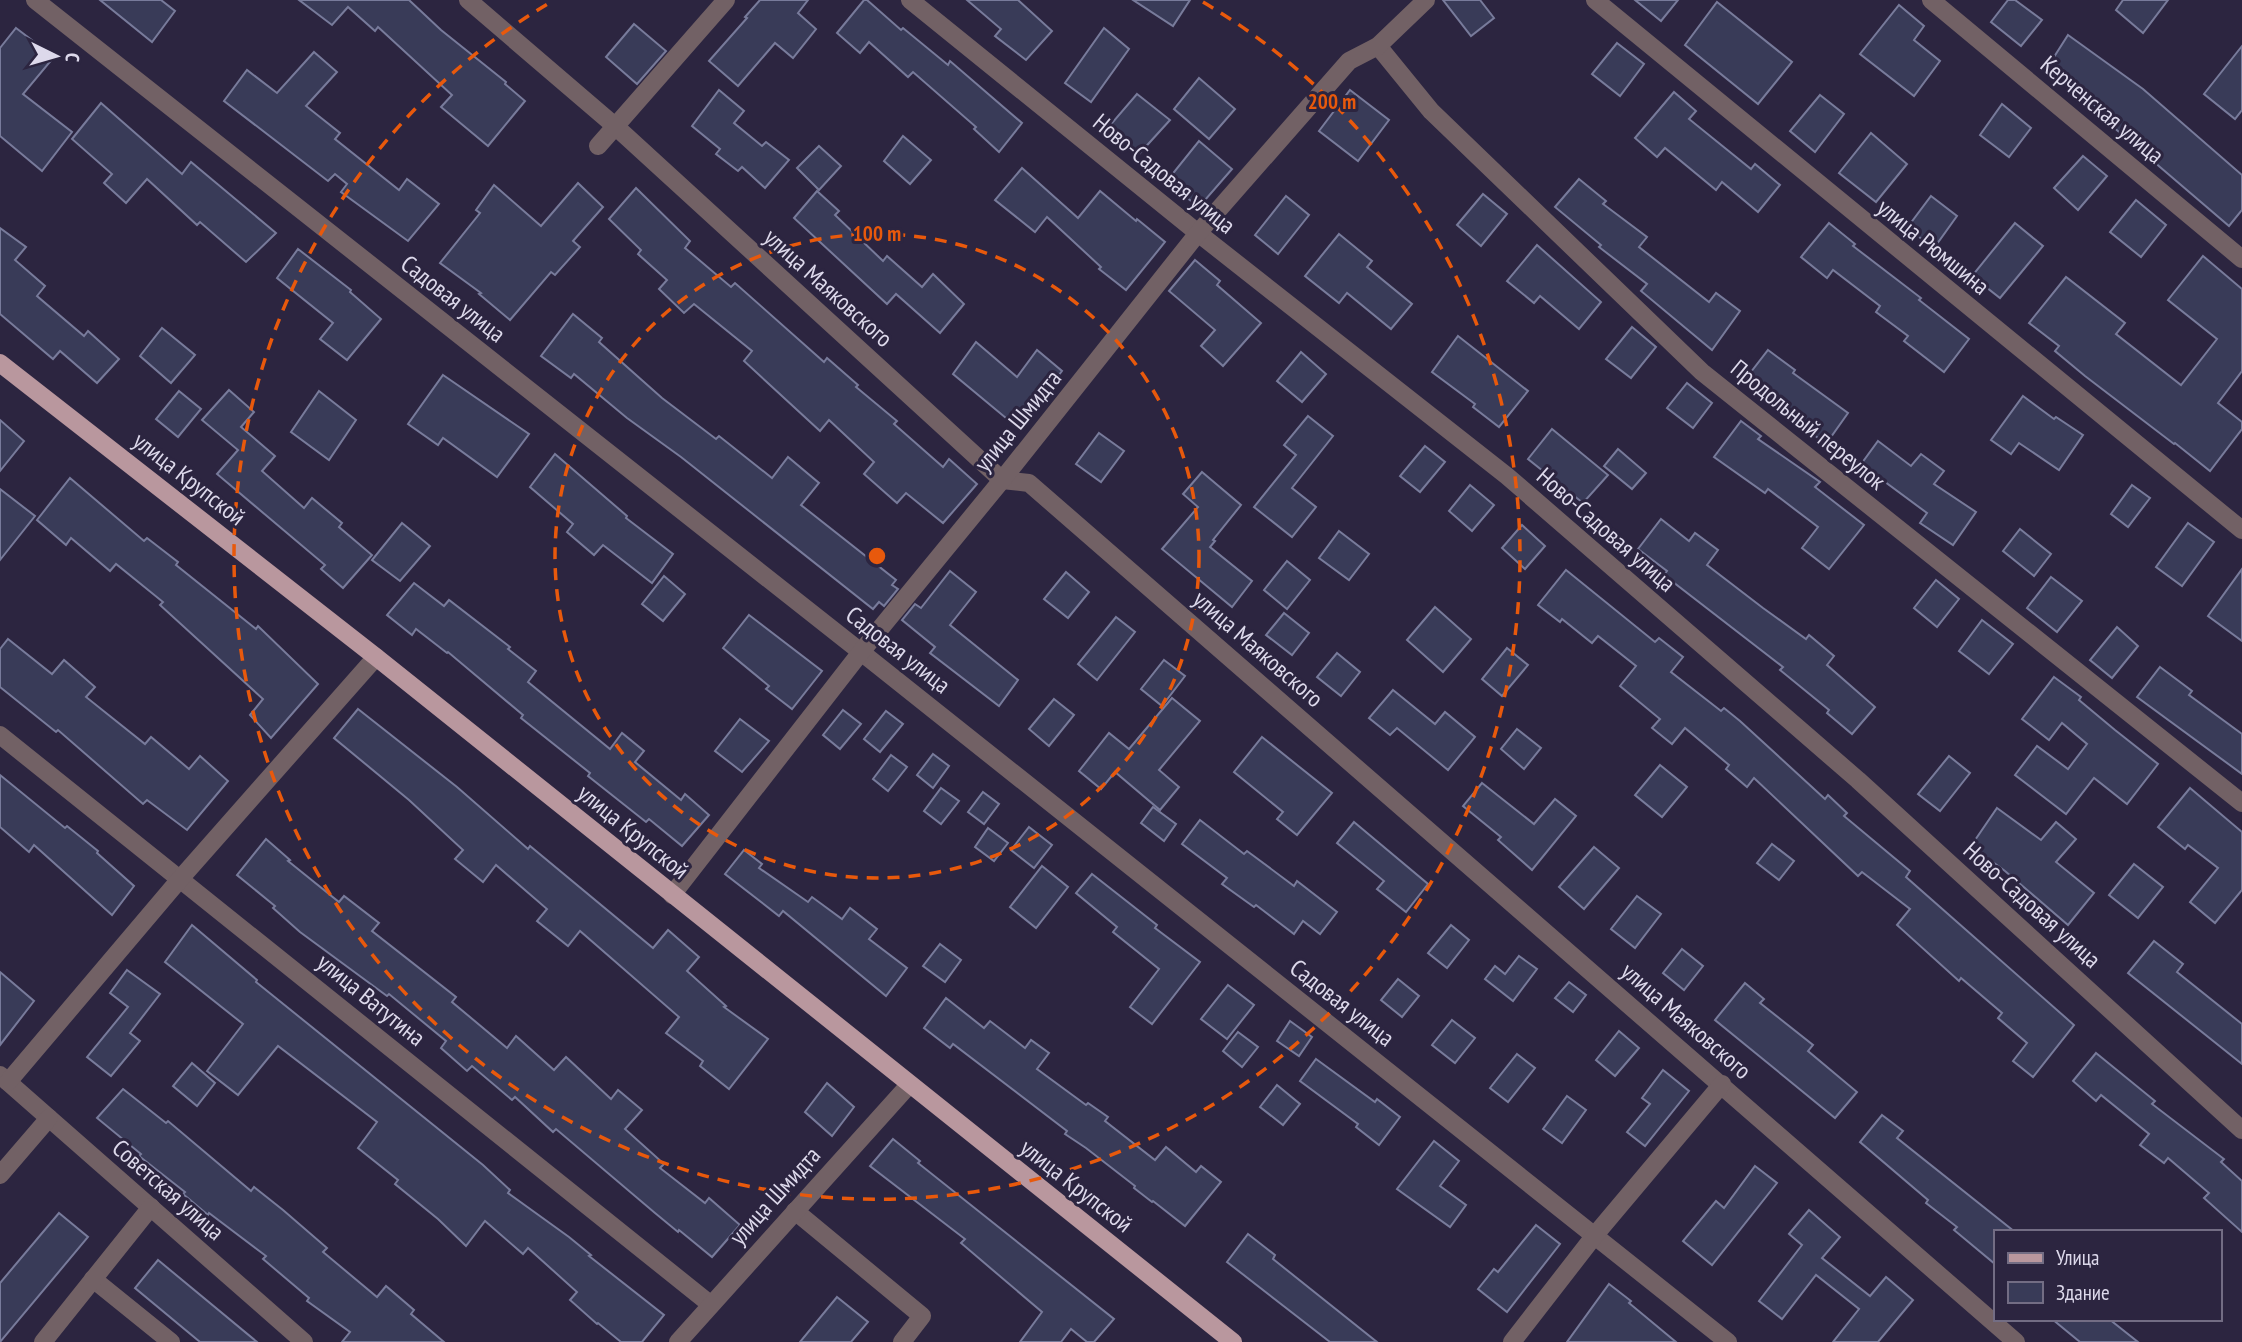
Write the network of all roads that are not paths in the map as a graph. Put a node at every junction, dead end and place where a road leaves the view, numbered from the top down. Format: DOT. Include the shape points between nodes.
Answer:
graph roads {
  1 [pos="35,0"];
  2 [pos="468,0"];
  3 [pos="726,0"];
  4 [pos="910,0"];
  5 [pos="1426,0"];
  6 [pos="1595,0"];
  7 [pos="1931,0"];
  8 [pos="1378,46"];
  9 [pos="615,126"];
  10 [pos="598,146"];
  11 [pos="1198,233"];
  12 [pos="2242,258"];
  13 [pos="0,363"];
  14 [pos="1002,480"];
  15 [pos="2242,530"];
  16 [pos="861,652"];
  17 [pos="376,657"];
  18 [pos="0,736"];
  19 [pos="2242,803"];
  20 [pos="180,879"];
  21 [pos="672,895"];
  22 [pos="4,1079"];
  23 [pos="1722,1084"];
  24 [pos="909,1085"];
  25 [pos="49,1118"];
  26 [pos="2242,1130"];
  27 [pos="0,1175"];
  28 [pos="151,1207"];
  29 [pos="795,1211"];
  30 [pos="1595,1235"];
  31 [pos="93,1279"];
  32 [pos="710,1304"];
  33 [pos="43,1342"];
  34 [pos="171,1342"];
  35 [pos="304,1342"];
  36 [pos="678,1342"];
  37 [pos="902,1342"];
  38 [pos="1233,1342"];
  39 [pos="1512,1342"];
  40 [pos="1728,1342"];
  41 [pos="2016,1342"];
  1 -- 16 [label="street, Садовая улица"];
  2 -- 9 [label="street, улица Маяковского"];
  3 -- 9 [label="street"];
  4 -- 11 [label="street, Ново-Садовая улица"];
  5 -- 8 [label="street, улица Шмидта"];
  6 -- 15 [label="street, улица Рюмшина"];
  7 -- 12 [label="street, Керченская улица"];
  8 -- 11 [label="street, улица Шмидта" via="1349,61"];
  8 -- 19 [label="street, Продольный переулок" via="1432,111 1702,372"];
  9 -- 10 [label="street"];
  9 -- 14 [label="street, улица Маяковского"];
  11 -- 14 [label="street, улица Шмидта"];
  11 -- 26 [label="street, Ново-Садовая улица" via="1507,476 1858,780"];
  13 -- 17 [label="main road, улица Крупской"];
  14 -- 16 [label="street, улица Шмидта"];
  14 -- 23 [label="street, улица Маяковского" via="1029,483"];
  16 -- 21 [label="street, улица Шмидта"];
  16 -- 30 [label="street, Садовая улица"];
  17 -- 20 [label="street"];
  17 -- 21 [label="main road, улица Крупской"];
  18 -- 20 [label="street, улица Ватутина"];
  20 -- 22 [label="street"];
  20 -- 32 [label="street, улица Ватутина"];
  21 -- 24 [label="main road, улица Крупской"];
  22 -- 25 [label="street, Советская улица"];
  23 -- 30 [label="street"];
  23 -- 41 [label="street, улица Маяковского"];
  24 -- 29 [label="street, улица Шмидта"];
  24 -- 38 [label="main road, улица Крупской"];
  25 -- 27 [label="street"];
  25 -- 28 [label="street, Советская улица"];
  28 -- 31 [label="street"];
  28 -- 35 [label="street, Советская улица"];
  29 -- 32 [label="street, улица Шмидта"];
  29 -- 37 [label="street" via="922,1316"];
  30 -- 39 [label="street"];
  30 -- 40 [label="street, Садовая улица"];
  31 -- 33 [label="street"];
  31 -- 34 [label="street"];
  32 -- 36 [label="street, улица Шмидта"];
}
